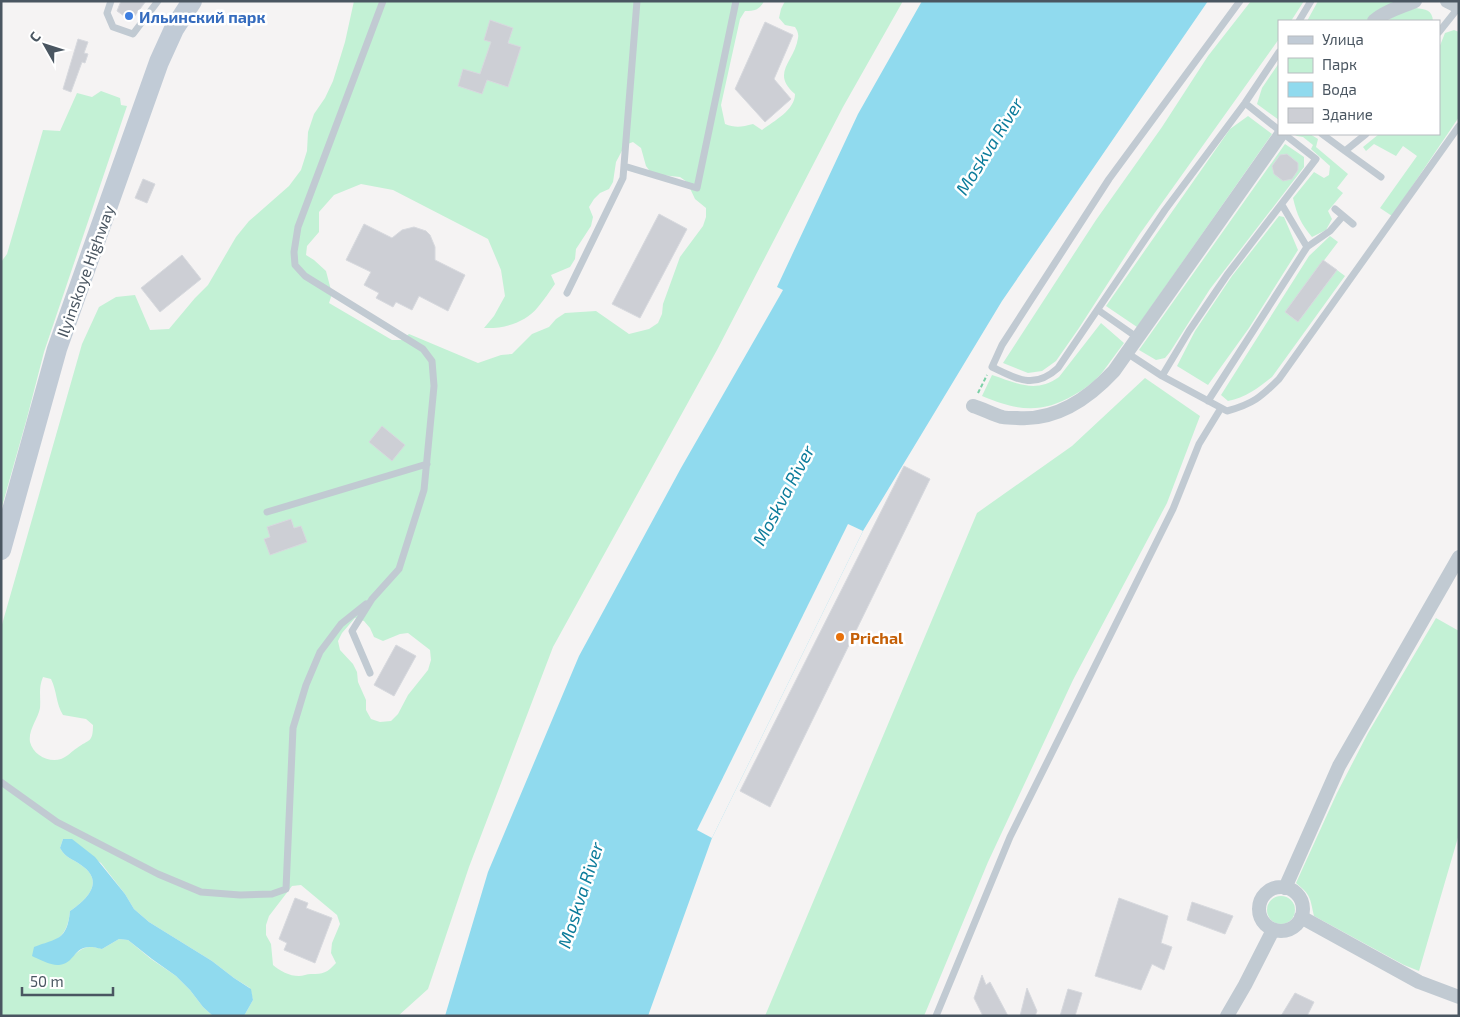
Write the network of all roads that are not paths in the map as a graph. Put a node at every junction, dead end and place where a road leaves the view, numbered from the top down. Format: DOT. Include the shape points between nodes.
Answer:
graph roads {
  1 [pos="111,1"];
  2 [pos="158,1"];
  3 [pos="192,1"];
  4 [pos="383,1"];
  5 [pos="637,1"];
  6 [pos="736,1"];
  7 [pos="1240,1"];
  8 [pos="1311,1"];
  9 [pos="1415,1"];
  10 [pos="1447,1"];
  11 [pos="1459,7"];
  12 [pos="1300,20"];
  13 [pos="1375,20"];
  14 [pos="1440,31"];
  15 [pos="1278,54"];
  16 [pos="1245,103"];
  17 [pos="1459,126"];
  18 [pos="1278,129"];
  19 [pos="1282,135"];
  20 [pos="1284,135"];
  21 [pos="1323,135"];
  22 [pos="1365,135"];
  23 [pos="1345,151"];
  24 [pos="624,166"];
  25 [pos="1381,177"];
  26 [pos="1282,204"];
  27 [pos="1335,209"];
  28 [pos="1343,216"];
  29 [pos="1353,224"];
  30 [pos="1307,247"];
  31 [pos="567,294"];
  32 [pos="1098,310"];
  33 [pos="1138,338"];
  34 [pos="1128,353"];
  35 [pos="1162,376"];
  36 [pos="1208,401"];
  37 [pos="973,406"];
  38 [pos="1221,408"];
  39 [pos="427,464"];
  40 [pos="267,512"];
  41 [pos="1,550"];
  42 [pos="1459,557"];
  43 [pos="372,599"];
  44 [pos="370,673"];
  45 [pos="1,782"];
  46 [pos="1285,888"];
  47 [pos="1301,917"];
  48 [pos="1273,930"];
  49 [pos="1459,997"];
  50 [pos="936,1016"];
  51 [pos="1227,1016"];
  1 -- 2 [label="lane" via="107,13 113,27 133,34"];
  3 -- 41 [label="main road, Ilyinskoye Highway" via="174,29 159,62 57,349"];
  4 -- 39 [label="lane" via="298,227 295,265 304,276 423,349 432,361 434,386"];
  5 -- 24 [label="lane"];
  6 -- 24 [label="lane" via="697,188"];
  7 -- 32 [label="lane" via="1109,180 1002,345 992,367 1020,380 1039,380 1049,375 1058,368"];
  8 -- 12 [label="lane"];
  9 -- 13 [label="street"];
  10 -- 11 [label="street"];
  11 -- 14 [label="lane"];
  15 -- 16 [label="lane"];
  16 -- 18 [label="lane"];
  16 -- 32 [label="lane" via="1165,210"];
  17 -- 38 [label="lane" via="1279,379 1244,407 1227,411"];
  19 -- 33 [label="street"];
  20 -- 26 [label="lane" via="1316,159"];
  21 -- 23 [label="lane"];
  22 -- 23 [label="lane"];
  23 -- 25 [label="lane"];
  24 -- 31 [label="lane" via="623,178"];
  26 -- 30 [label="lane"];
  26 -- 35 [label="lane" via="1227,275"];
  27 -- 28 [label="lane"];
  28 -- 29 [label="lane"];
  28 -- 30 [label="lane" via="1330,231"];
  30 -- 36 [label="lane"];
  32 -- 33 [label="lane"];
  33 -- 34 [label="street"];
  34 -- 35 [label="lane"];
  34 -- 37 [label="street" via="1100,386 1058,412 1032,418 1003,417"];
  35 -- 36 [label="lane"];
  36 -- 38 [label="lane"];
  38 -- 50 [label="lane" via="1199,444 1173,509 1010,837"];
  39 -- 40 [label="lane"];
  39 -- 43 [label="lane" via="424,490 399,569"];
  42 -- 46 [label="street" via="1339,766"];
  43 -- 44 [label="lane" via="352,631"];
  43 -- 45 [label="lane" via="341,624 320,652 306,685 294,728 286,890 240,895 201,892 56,822"];
  46 -- 47 [label="street" via="1292,890 1302,902"];
  46 -- 48 [label="street" via="1271,890 1261,900 1259,914 1266,926"];
  47 -- 48 [label="street" via="1293,928"];
  47 -- 49 [label="street" via="1419,982"];
  48 -- 51 [label="street"];
}
